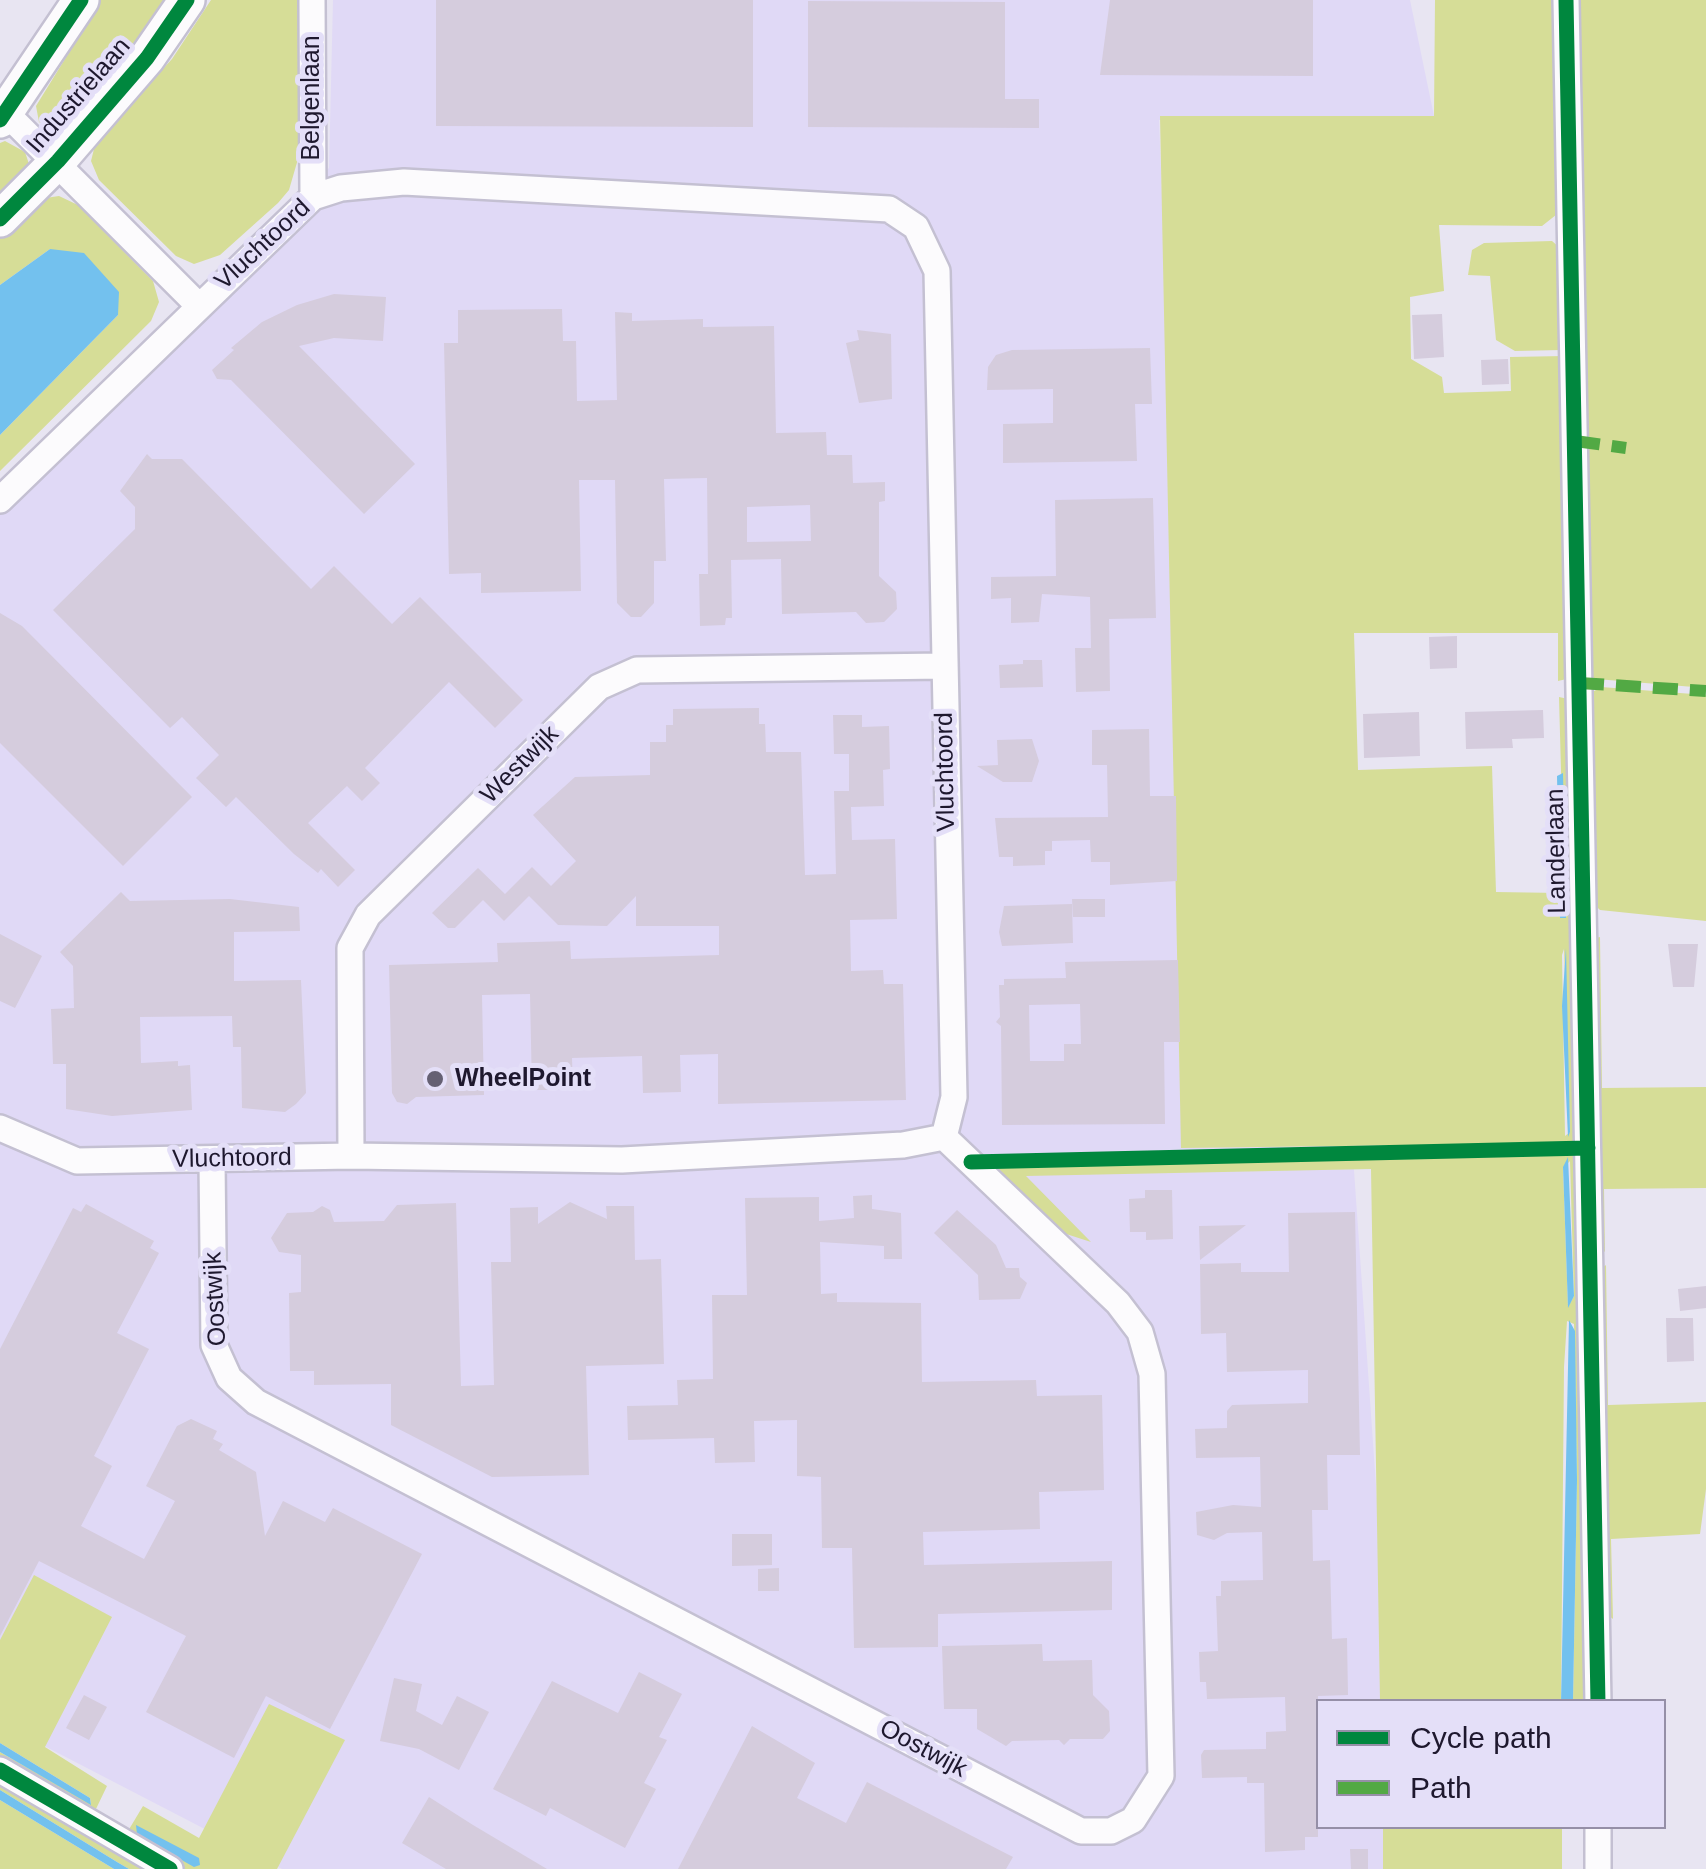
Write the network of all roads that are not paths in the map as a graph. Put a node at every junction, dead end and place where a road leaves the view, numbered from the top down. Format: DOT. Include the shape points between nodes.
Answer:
graph roads {
  1 [pos="82,0"];
  2 [pos="187,0"];
  3 [pos="312,0"];
  4 [pos="1566,0"];
  5 [pos="3,116"];
  6 [pos="58,161"];
  7 [pos="314,197"];
  8 [pos="0,219"];
  9 [pos="199,306"];
  10 [pos="0,500"];
  11 [pos="944,666"];
  12 [pos="0,1128"];
  13 [pos="944,1137"];
  14 [pos="350,1156"];
  15 [pos="212,1161"];
  16 [pos="1598,1699"];
  17 [pos="0,1770"];
  18 [pos="1598,1829"];
  19 [pos="170,1869"];
  20 [pos="1598,1869"];
  1 -- 5 [label="main road, Industrielaan"];
  2 -- 6 [label="main road, Industrielaan" via="147,58"];
  3 -- 7 [label="street, Belgenlaan"];
  4 -- 16 [label="street, Landerlaan"];
  5 -- 6 [label="street, Vluchtoord"];
  6 -- 8 [label="main road, Industrielaan"];
  6 -- 9 [label="street, Vluchtoord"];
  7 -- 9 [label="street, Vluchtoord"];
  7 -- 11 [label="street, Vluchtoord" via="404,182 889,209 916,227 938,271 941,304"];
  9 -- 10 [label="street, Vluchtoord"];
  11 -- 13 [label="street, Vluchtoord" via="954,1097"];
  11 -- 14 [label="street, Westwijk" via="636,670 599,687 368,915 350,948"];
  12 -- 15 [label="street, Vluchtoord" via="77,1161"];
  13 -- 14 [label="street, Vluchtoord" via="903,1146 622,1160"];
  13 -- 15 [label="street, Oostwijk" via="1118,1303 1140,1332 1152,1374 1161,1776 1133,1820 1111,1831 1081,1832 256,1402 229,1378 214,1346"];
  14 -- 15 [label="street, Vluchtoord"];
  17 -- 19 [label="street"];
  18 -- 20 [label="street"];
}
